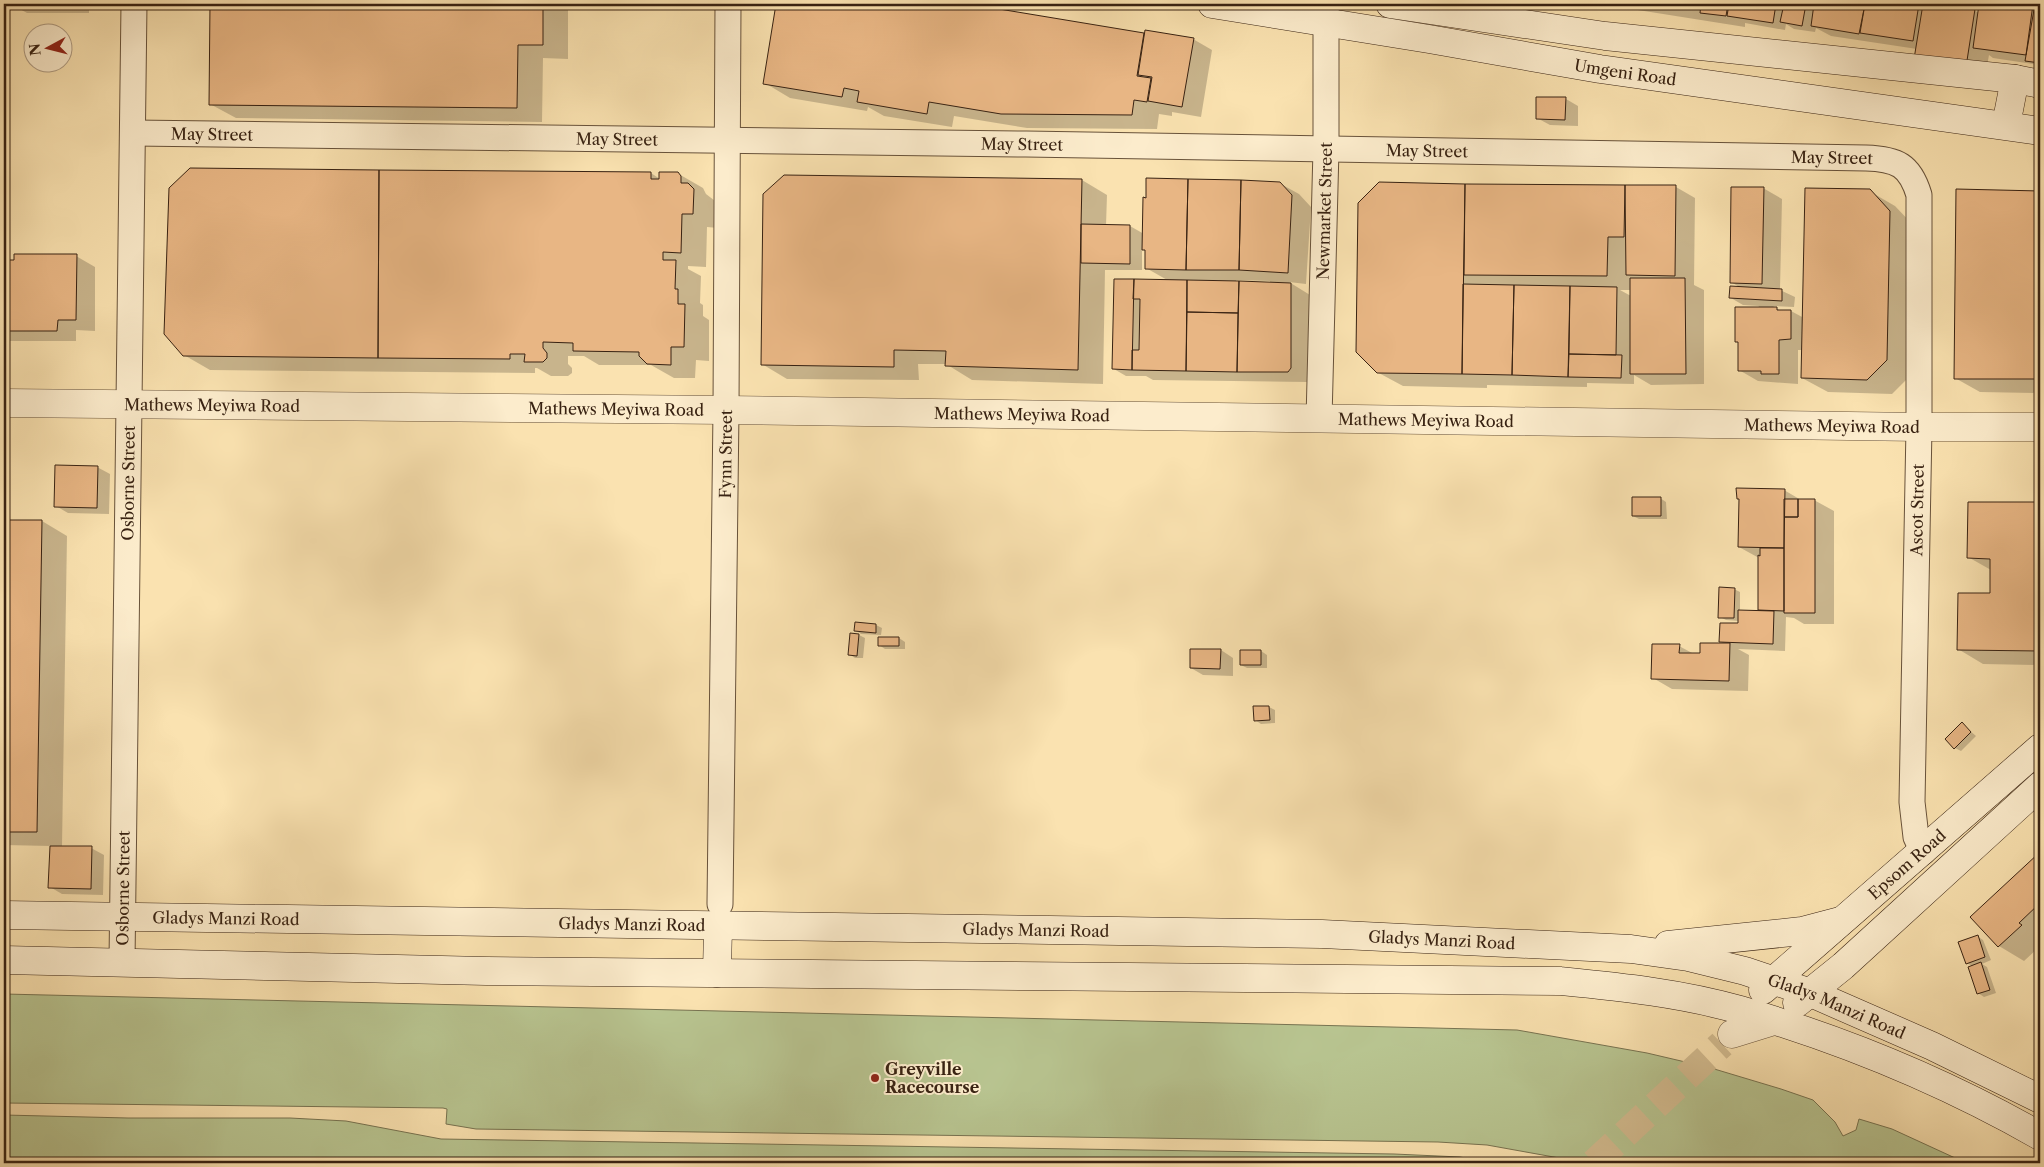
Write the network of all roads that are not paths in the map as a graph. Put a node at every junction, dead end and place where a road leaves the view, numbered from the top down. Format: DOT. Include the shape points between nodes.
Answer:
graph roads {
  1 [pos="134,4"];
  2 [pos="728,4"];
  3 [pos="1212,4"];
  4 [pos="1390,4"];
  5 [pos="1434,10"];
  6 [pos="1326,13"];
  7 [pos="1504,20"];
  8 [pos="1604,36"];
  9 [pos="1430,39"];
  10 [pos="1500,50"];
  11 [pos="1600,69"];
  12 [pos="2028,81"];
  13 [pos="2006,125"];
  14 [pos="2040,131"];
  15 [pos="133,133"];
  16 [pos="726,140"];
  17 [pos="1326,148"];
  18 [pos="1907,169"];
  19 [pos="4,403"];
  20 [pos="130,404"];
  21 [pos="726,410"];
  22 [pos="1319,419"];
  23 [pos="1919,427"];
  24 [pos="2040,427"];
  25 [pos="2040,748"];
  26 [pos="2040,786"];
  27 [pos="1923,852"];
  28 [pos="4,915"];
  29 [pos="719,915"];
  30 [pos="122,917"];
  31 [pos="1846,919"];
  32 [pos="1322,934"];
  33 [pos="1631,949"];
  34 [pos="4,960"];
  35 [pos="122,962"];
  36 [pos="717,973"];
  37 [pos="1322,978"];
  38 [pos="1774,981"];
  39 [pos="1811,993"];
  40 [pos="1774,1021"];
  41 [pos="1731,1030"];
  42 [pos="2040,1099"];
  43 [pos="2040,1136"];
  1 -- 15 [label="street, Osborne Street"];
  2 -- 16 [label="street, Fynn Street"];
  3 -- 6 [label="main road, Umgeni Road"];
  4 -- 5 [label="main road, Umgeni Road"];
  5 -- 7 [label="main road, Umgeni Road"];
  5 -- 9 [label="main road"];
  6 -- 9 [label="main road, Umgeni Road"];
  6 -- 17 [label="street, Newmarket Street"];
  7 -- 8 [label="main road, Umgeni Road"];
  7 -- 10 [label="main road"];
  8 -- 11 [label="main road"];
  8 -- 12 [label="main road, Umgeni Road"];
  9 -- 10 [label="main road, Umgeni Road"];
  10 -- 11 [label="main road, Umgeni Road"];
  11 -- 13 [label="main road, Umgeni Road"];
  12 -- 13 [label="main road"];
  13 -- 14 [label="main road, Umgeni Road"];
  15 -- 16 [label="street, May Street"];
  15 -- 20 [label="street, Osborne Street"];
  16 -- 17 [label="street, May Street"];
  16 -- 21 [label="street, Fynn Street"];
  17 -- 18 [label="street, May Street" via="1879,158"];
  17 -- 22 [label="street, Newmarket Street"];
  18 -- 23 [label="street, Ascot Street" via="1920,195"];
  19 -- 20 [label="main road, Mathews Meyiwa Road"];
  20 -- 21 [label="main road, Mathews Meyiwa Road"];
  20 -- 30 [label="street, Osborne Street"];
  21 -- 22 [label="main road, Mathews Meyiwa Road"];
  21 -- 29 [label="street, Fynn Street"];
  22 -- 23 [label="main road, Mathews Meyiwa Road"];
  23 -- 24 [label="main road, Mathews Meyiwa Road"];
  23 -- 27 [label="street, Ascot Street" via="1912,802 1916,837"];
  25 -- 27 [label="main road, Epsom Road"];
  26 -- 39 [label="main road, Epsom Road"];
  27 -- 31 [label="main road, Epsom Road"];
  28 -- 30 [label="main road, Gladys Manzi Road"];
  29 -- 30 [label="main road, Gladys Manzi Road"];
  29 -- 32 [label="main road, Gladys Manzi Road"];
  29 -- 36 [label="main road"];
  30 -- 35 [label="street, Osborne Street"];
  31 -- 33 [label="main road" via="1802,931"];
  31 -- 38 [label="main road, Epsom Road"];
  32 -- 33 [label="main road, Gladys Manzi Road"];
  32 -- 37 [label="main road"];
  33 -- 38 [label="main road, Gladys Manzi Road" via="1688,957"];
  34 -- 35 [label="main road, Gladys Manzi Road"];
  35 -- 36 [label="main road, Gladys Manzi Road"];
  36 -- 37 [label="main road, Gladys Manzi Road"];
  37 -- 41 [label="main road, Gladys Manzi Road" via="1560,981 1628,988"];
  38 -- 39 [label="main road, Gladys Manzi Road"];
  38 -- 41 [label="main road, Epsom Road"];
  39 -- 40 [label="main road, Epsom Road"];
  39 -- 42 [label="main road, Gladys Manzi Road" via="1932,1046"];
  40 -- 41 [label="main road, Gladys Manzi Road"];
  40 -- 43 [label="main road, Gladys Manzi Road" via="1827,1038 1920,1076"];
}
